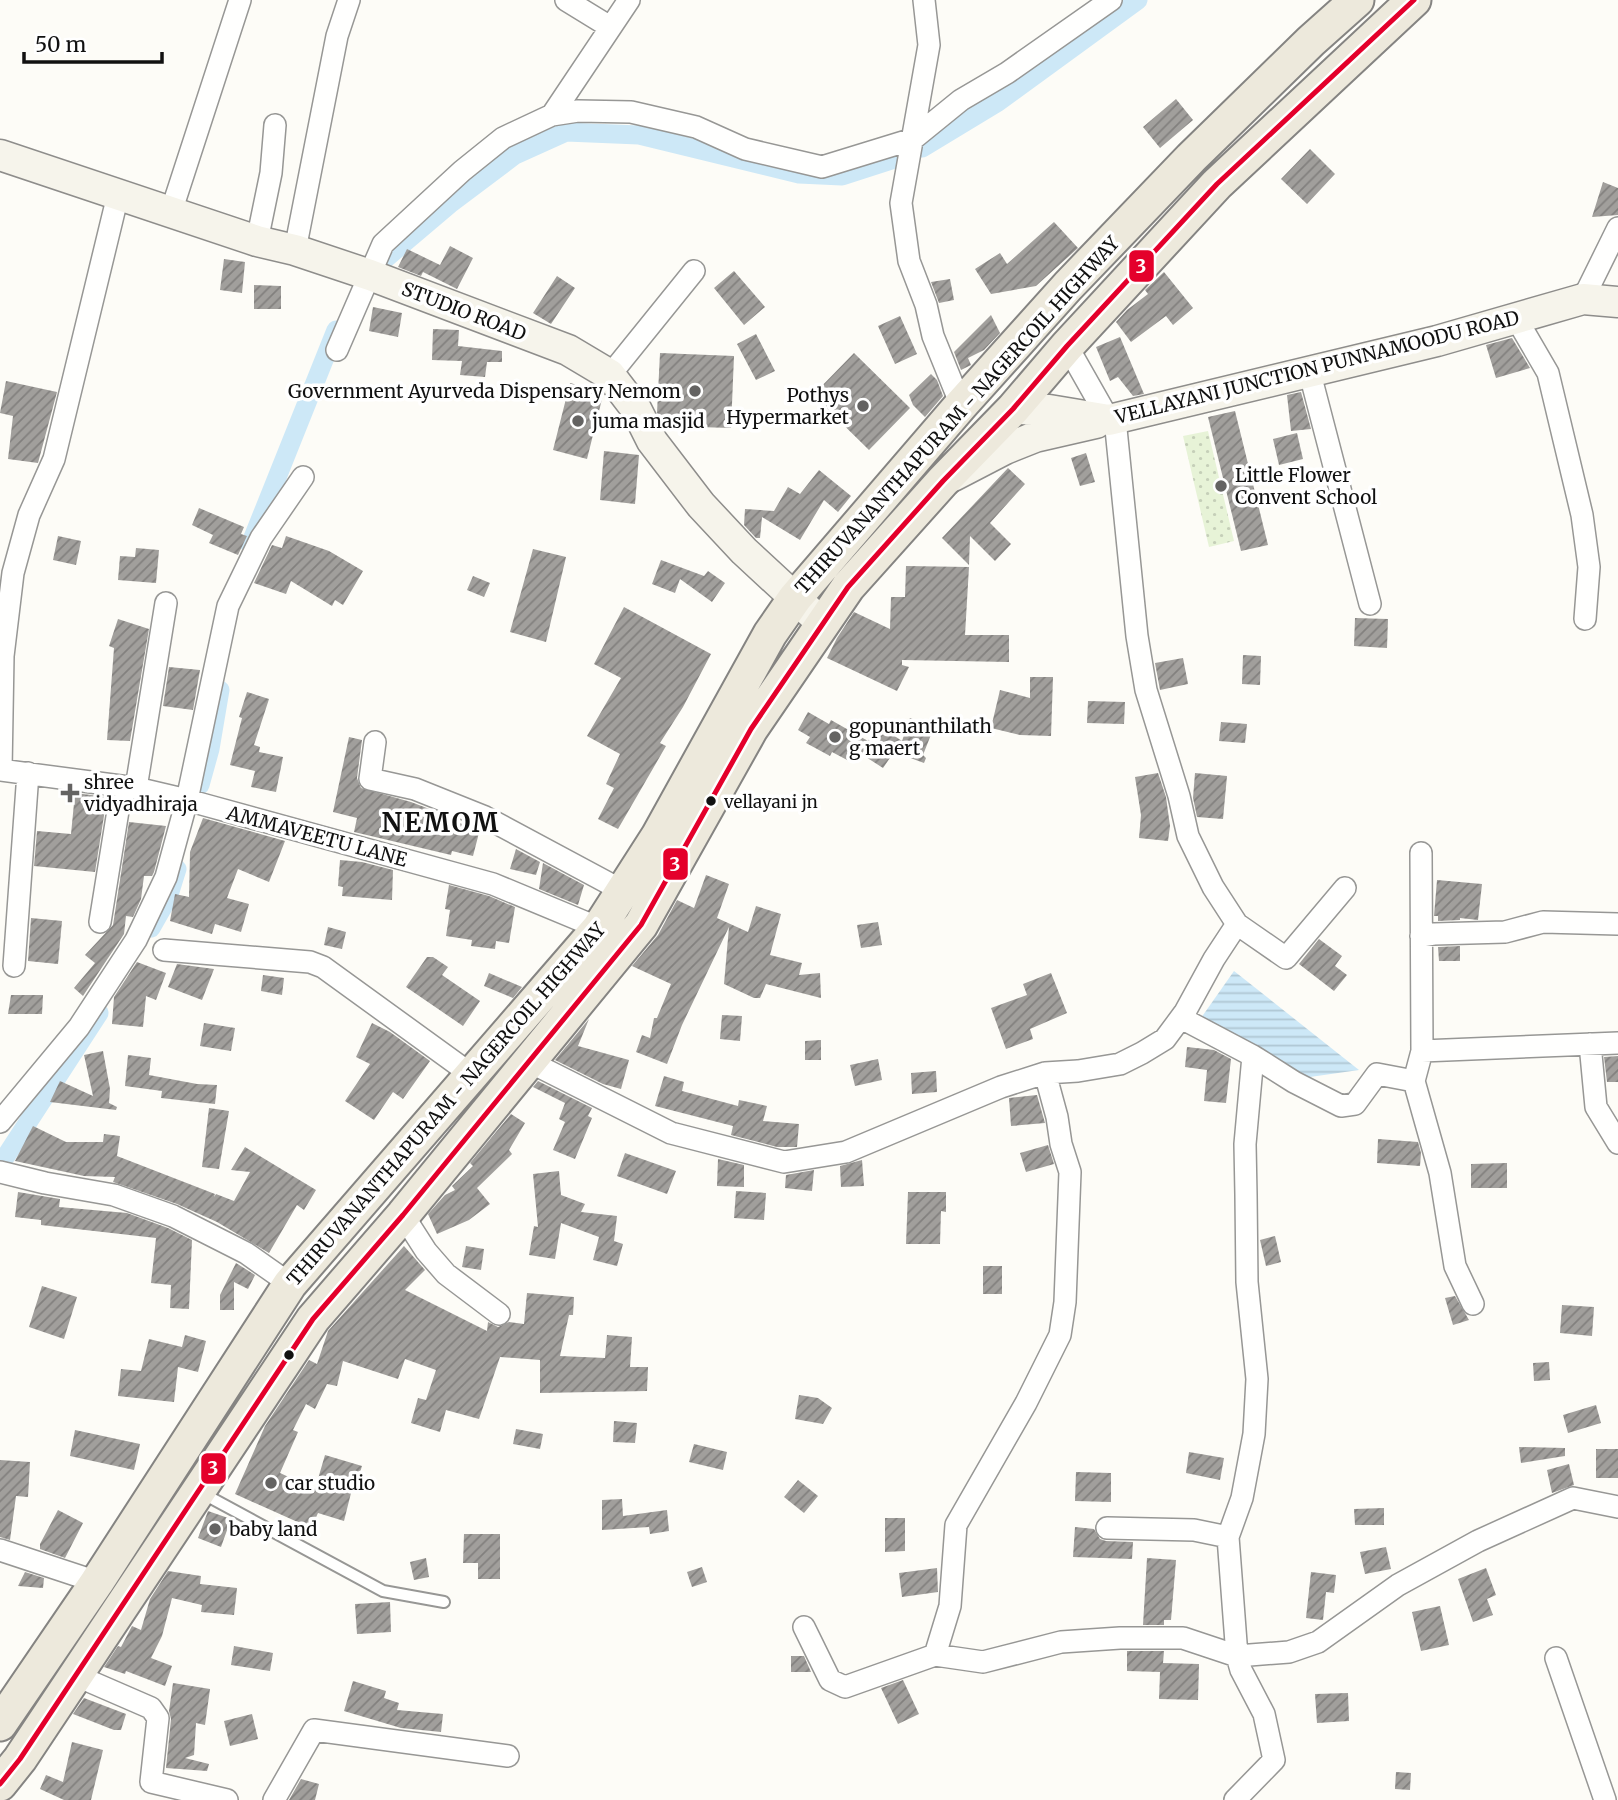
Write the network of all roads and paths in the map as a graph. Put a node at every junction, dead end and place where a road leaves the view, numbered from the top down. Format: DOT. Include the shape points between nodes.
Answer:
graph roads {
  1 [pos="240,0"];
  2 [pos="349,0"];
  3 [pos="566,0"];
  4 [pos="629,0"];
  5 [pos="924,0"];
  6 [pos="1111,0"];
  7 [pos="1357,0"];
  8 [pos="1414,0"];
  9 [pos="610,27"];
  10 [pos="552,116"];
  11 [pos="275,125"];
  12 [pos="913,139"];
  13 [pos="0,155"];
  14 [pos="118,195"];
  15 [pos="171,212"];
  16 [pos="1618,228"];
  17 [pos="257,241"];
  18 [pos="295,250"];
  19 [pos="695,271"];
  20 [pos="370,275"];
  21 [pos="1583,299"];
  22 [pos="1618,302"];
  23 [pos="1516,318"];
  24 [pos="1067,346"];
  25 [pos="337,351"];
  26 [pos="1309,370"];
  27 [pos="610,374"];
  28 [pos="971,394"];
  29 [pos="1013,409"];
  30 [pos="1112,419"];
  31 [pos="303,477"];
  32 [pos="943,481"];
  33 [pos="795,598"];
  34 [pos="166,603"];
  35 [pos="1370,604"];
  36 [pos="1585,619"];
  37 [pos="823,624"];
  38 [pos="375,743"];
  39 [pos="1,770"];
  40 [pos="28,773"];
  41 [pos="129,787"];
  42 [pos="187,800"];
  43 [pos="1421,853"];
  44 [pos="1345,888"];
  45 [pos="623,891"];
  46 [pos="100,922"];
  47 [pos="1237,924"];
  48 [pos="1618,924"];
  49 [pos="599,928"];
  50 [pos="1421,936"];
  51 [pos="164,950"];
  52 [pos="14,966"];
  53 [pos="1181,1018"];
  54 [pos="1618,1043"];
  55 [pos="1590,1044"];
  56 [pos="1422,1051"];
  57 [pos="1253,1056"];
  58 [pos="530,1062"];
  59 [pos="1045,1073"];
  60 [pos="472,1075"];
  61 [pos="1414,1081"];
  62 [pos="0,1122"];
  63 [pos="1618,1143"];
  64 [pos="0,1172"];
  65 [pos="403,1215"];
  66 [pos="290,1284"];
  67 [pos="1473,1304"];
  68 [pos="499,1314"];
  69 [pos="198,1491"];
  70 [pos="1618,1507"];
  71 [pos="1107,1528"];
  72 [pos="1228,1537"];
  73 [pos="0,1550"];
  74 [pos="97,1582"];
  75 [pos="444,1602"];
  76 [pos="804,1627"];
  77 [pos="935,1655"];
  78 [pos="1237,1656"];
  79 [pos="1556,1658"];
  80 [pos="75,1675"];
  81 [pos="0,1724"];
  82 [pos="508,1756"];
  83 [pos="0,1784"];
  84 [pos="147,1791"];
  85 [pos="227,1800"];
  86 [pos="274,1800"];
  87 [pos="1235,1800"];
  88 [pos="1605,1800"];
  1 -- 15 [label="street"];
  2 -- 18 [label="street" via="337,36"];
  3 -- 9 [label="street"];
  4 -- 9 [label="street"];
  5 -- 12 [label="street" via="929,45"];
  6 -- 12 [label="street" via="961,100"];
  7 -- 28 [label="main road, THIRUVANANTHAPURAM - NAGERCOIL HIGHWAY" via="1191,158"];
  8 -- 24 [label="main road, THIRUVANANTHAPURAM - NAGERCOIL HIGHWAY" via="1217,184"];
  9 -- 10 [label="street"];
  10 -- 12 [label="street" via="578,111 631,112 696,127 745,149 822,167"];
  10 -- 20 [label="street" via="502,138 462,171 383,244"];
  11 -- 17 [label="street"];
  12 -- 28 [label="street" via="901,203 909,261 933,336"];
  13 -- 14 [label="street, STUDIO ROAD"];
  14 -- 15 [label="street, STUDIO ROAD"];
  14 -- 39 [label="street" via="54,459 29,515 13,573 3,656"];
  15 -- 17 [label="street, STUDIO ROAD"];
  16 -- 21 [label="street"];
  17 -- 18 [label="street, STUDIO ROAD"];
  18 -- 20 [label="street, STUDIO ROAD"];
  19 -- 27 [label="street"];
  20 -- 25 [label="street"];
  20 -- 27 [label="street, STUDIO ROAD" via="568,350"];
  21 -- 22 [label="street, VELLAYANI JUNCTION PUNNAMOODU ROAD"];
  21 -- 23 [label="street, VELLAYANI JUNCTION PUNNAMOODU ROAD"];
  23 -- 26 [label="street, VELLAYANI JUNCTION PUNNAMOODU ROAD"];
  23 -- 36 [label="street" via="1548,373 1582,514 1589,567"];
  24 -- 29 [label="main road, THIRUVANANTHAPURAM - NAGERCOIL HIGHWAY"];
  24 -- 30 [label="street"];
  26 -- 30 [label="street, VELLAYANI JUNCTION PUNNAMOODU ROAD"];
  26 -- 35 [label="street"];
  27 -- 33 [label="street, STUDIO ROAD" via="652,441 701,505"];
  28 -- 29 [label="main road"];
  28 -- 33 [label="main road, THIRUVANANTHAPURAM - NAGERCOIL HIGHWAY"];
  29 -- 30 [label="street, VELLAYANI JUNCTION PUNNAMOODU ROAD"];
  29 -- 32 [label="main road, THIRUVANANTHAPURAM - NAGERCOIL HIGHWAY"];
  30 -- 32 [label="street" via="1035,437"];
  30 -- 47 [label="street" via="1146,690 1188,836"];
  31 -- 42 [label="street" via="261,538 228,606"];
  32 -- 37 [label="main road, THIRUVANANTHAPURAM - NAGERCOIL HIGHWAY" via="848,587"];
  33 -- 37 [label="street, STUDIO ROAD"];
  33 -- 45 [label="main road, THIRUVANANTHAPURAM - NAGERCOIL HIGHWAY"];
  34 -- 41 [label="street"];
  37 -- 58 [label="main road, THIRUVANANTHAPURAM - NAGERCOIL HIGHWAY" via="751,729 640,925"];
  38 -- 45 [label="street" via="370,779 415,789 485,817"];
  39 -- 40 [label="street, AMMAVEETU LANE"];
  40 -- 41 [label="street, AMMAVEETU LANE"];
  40 -- 52 [label="street"];
  41 -- 42 [label="street, AMMAVEETU LANE"];
  41 -- 46 [label="street"];
  42 -- 49 [label="street, AMMAVEETU LANE" via="492,884"];
  42 -- 62 [label="street" via="166,877 136,940 79,1027"];
  43 -- 50 [label="street"];
  44 -- 47 [label="street" via="1286,958"];
  45 -- 49 [label="main road, THIRUVANANTHAPURAM - NAGERCOIL HIGHWAY"];
  47 -- 53 [label="street"];
  48 -- 50 [label="street" via="1543,922 1504,932"];
  49 -- 60 [label="main road, THIRUVANANTHAPURAM - NAGERCOIL HIGHWAY"];
  50 -- 56 [label="street"];
  51 -- 60 [label="street" via="310,961"];
  53 -- 57 [label="street"];
  53 -- 59 [label="street" via="1165,1039 1120,1064"];
  54 -- 55 [label="street"];
  55 -- 56 [label="street"];
  55 -- 63 [label="street" via="1596,1107"];
  56 -- 61 [label="street"];
  57 -- 61 [label="street" via="1341,1106 1355,1104 1377,1074"];
  57 -- 72 [label="street" via="1245,1195 1247,1282 1257,1379 1242,1498"];
  58 -- 59 [label="street" via="671,1133 784,1162 846,1152"];
  58 -- 65 [label="main road, THIRUVANANTHAPURAM - NAGERCOIL HIGHWAY"];
  59 -- 77 [label="street" via="1070,1172 1065,1302 1059,1335 956,1525 950,1606"];
  60 -- 66 [label="main road, THIRUVANANTHAPURAM - NAGERCOIL HIGHWAY"];
  61 -- 67 [label="street" via="1440,1173 1455,1266"];
  64 -- 66 [label="street" via="114,1195 173,1216 246,1253"];
  65 -- 68 [label="street" via="446,1273"];
  65 -- 69 [label="main road, THIRUVANANTHAPURAM - NAGERCOIL HIGHWAY" via="313,1319"];
  66 -- 74 [label="main road, THIRUVANANTHAPURAM - NAGERCOIL HIGHWAY"];
  69 -- 75 [label="lane" via="383,1591"];
  69 -- 80 [label="main road, THIRUVANANTHAPURAM - NAGERCOIL HIGHWAY"];
  70 -- 78 [label="street" via="1573,1498 1478,1541 1398,1585 1318,1642 1289,1652"];
  71 -- 72 [label="street" via="1194,1530"];
  72 -- 78 [label="street"];
  73 -- 74 [label="street"];
  74 -- 81 [label="main road, THIRUVANANTHAPURAM - NAGERCOIL HIGHWAY"];
  76 -- 77 [label="street" via="830,1680 845,1686"];
  77 -- 78 [label="street" via="983,1662 1061,1642 1183,1638"];
  78 -- 87 [label="street" via="1264,1714 1274,1760"];
  79 -- 88 [label="street"];
  80 -- 83 [label="main road, THIRUVANANTHAPURAM - NAGERCOIL HIGHWAY"];
  80 -- 84 [label="street" via="151,1708 158,1718"];
  82 -- 86 [label="street" via="314,1730"];
  84 -- 85 [label="street"];
}
